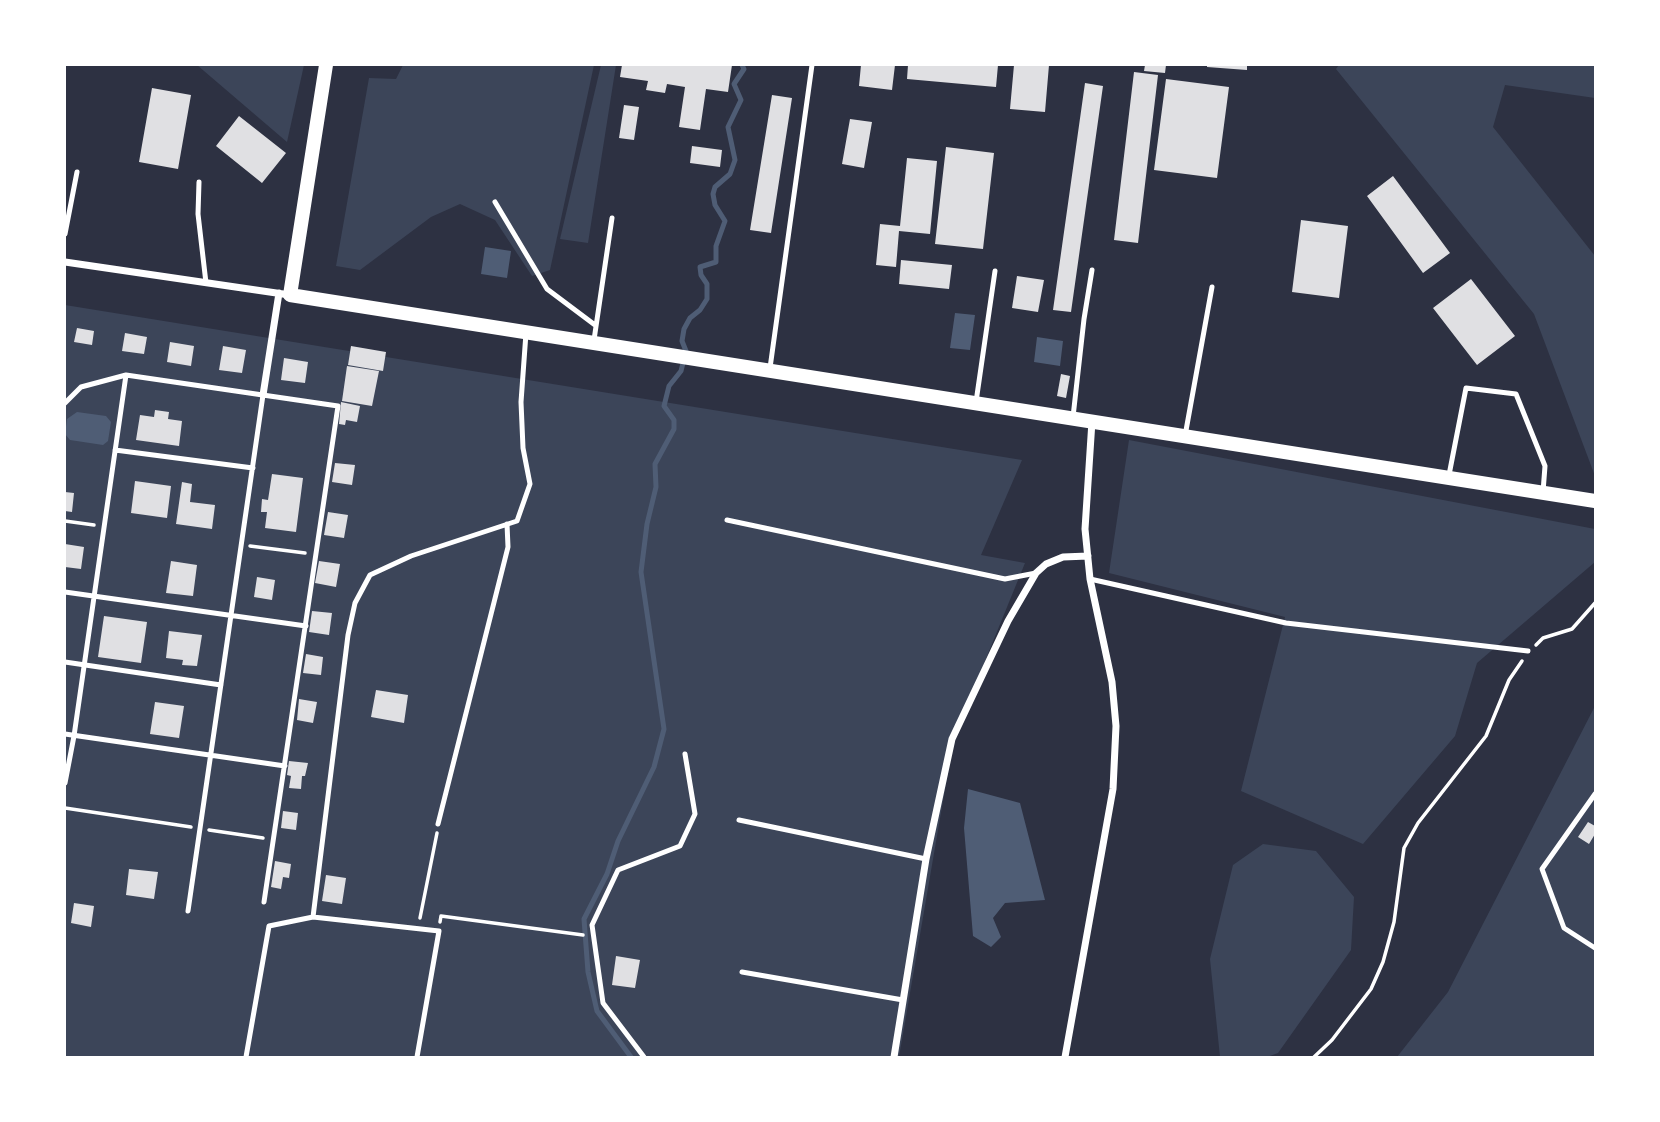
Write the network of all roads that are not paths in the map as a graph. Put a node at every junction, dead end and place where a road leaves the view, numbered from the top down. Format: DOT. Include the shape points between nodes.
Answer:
graph roads {
  1 [pos="326,65"];
  2 [pos="812,65"];
  3 [pos="77,172"];
  4 [pos="199,182"];
  5 [pos="495,202"];
  6 [pos="612,218"];
  7 [pos="65,234"];
  8 [pos="65,262"];
  9 [pos="1092,270"];
  10 [pos="995,271"];
  11 [pos="206,283"];
  12 [pos="1212,287"];
  13 [pos="284,294"];
  14 [pos="595,325"];
  15 [pos="526,333"];
  16 [pos="594,343"];
  17 [pos="770,371"];
  18 [pos="125,375"];
  19 [pos="263,395"];
  20 [pos="976,402"];
  21 [pos="65,403"];
  22 [pos="1073,417"];
  23 [pos="1092,420"];
  24 [pos="1185,436"];
  25 [pos="115,450"];
  26 [pos="253,468"];
  27 [pos="1449,478"];
  28 [pos="1543,493"];
  29 [pos="1595,501"];
  30 [pos="727,520"];
  31 [pos="507,524"];
  32 [pos="1088,556"];
  33 [pos="1035,573"];
  34 [pos="1090,579"];
  35 [pos="65,592"];
  36 [pos="94,596"];
  37 [pos="231,615"];
  38 [pos="306,626"];
  39 [pos="1528,652"];
  40 [pos="65,662"];
  41 [pos="84,665"];
  42 [pos="221,685"];
  43 [pos="65,734"];
  44 [pos="74,736"];
  45 [pos="685,754"];
  46 [pos="211,756"];
  47 [pos="285,766"];
  48 [pos="65,783"];
  49 [pos="1595,794"];
  50 [pos="1588,805"];
  51 [pos="1595,810"];
  52 [pos="739,820"];
  53 [pos="438,824"];
  54 [pos="926,859"];
  55 [pos="264,902"];
  56 [pos="188,911"];
  57 [pos="313,917"];
  58 [pos="1595,948"];
  59 [pos="742,972"];
  60 [pos="903,1000"];
  61 [pos="246,1057"];
  62 [pos="417,1057"];
  63 [pos="643,1057"];
  64 [pos="894,1057"];
  65 [pos="1065,1057"];
  1 -- 13 [label="main road"];
  2 -- 17 [label="lane"];
  3 -- 7 [label="lane"];
  4 -- 11 [label="lane"];
  5 -- 14 [label="lane" via="547,289"];
  6 -- 14 [label="lane"];
  8 -- 11 [label="street"];
  9 -- 22 [label="lane"];
  10 -- 20 [label="lane"];
  11 -- 13 [label="street"];
  12 -- 24 [label="lane"];
  13 -- 15 [label="main road"];
  13 -- 19 [label="street"];
  14 -- 16 [label="lane"];
  15 -- 16 [label="main road"];
  15 -- 31 [label="lane" via="521,402 530,484 517,521"];
  16 -- 17 [label="main road"];
  17 -- 20 [label="main road"];
  18 -- 19 [label="lane"];
  18 -- 21 [label="lane" via="81,387"];
  18 -- 25 [label="lane"];
  19 -- 26 [label="lane"];
  19 -- 38 [label="lane" via="338,406"];
  20 -- 22 [label="main road"];
  22 -- 23 [label="main road"];
  23 -- 24 [label="main road"];
  23 -- 32 [label="street" via="1085,529"];
  24 -- 27 [label="main road"];
  25 -- 26 [label="lane"];
  25 -- 36 [label="lane"];
  26 -- 37 [label="lane"];
  27 -- 28 [label="main road"];
  27 -- 28 [label="lane" via="1466,388 1516,394 1545,466"];
  28 -- 29 [label="main road"];
  30 -- 33 [label="lane" via="1005,579"];
  31 -- 53 [label="lane" via="508,547"];
  31 -- 57 [label="lane" via="411,556 370,575 355,603"];
  32 -- 33 [label="street" via="1063,557"];
  32 -- 34 [label="street"];
  33 -- 54 [label="street" via="952,739"];
  34 -- 39 [label="lane" via="1286,623"];
  34 -- 65 [label="street" via="1112,682 1115,751 1113,789"];
  35 -- 36 [label="lane"];
  36 -- 37 [label="lane"];
  36 -- 41 [label="lane"];
  37 -- 38 [label="lane"];
  37 -- 42 [label="lane"];
  38 -- 47 [label="lane"];
  40 -- 41 [label="lane"];
  41 -- 42 [label="lane"];
  41 -- 44 [label="lane"];
  42 -- 46 [label="lane"];
  43 -- 44 [label="lane"];
  44 -- 46 [label="lane"];
  44 -- 48 [label="lane"];
  45 -- 63 [label="lane" via="695,814 680,846 618,870 592,925 603,1003"];
  46 -- 47 [label="lane"];
  46 -- 56 [label="lane"];
  47 -- 55 [label="lane"];
  49 -- 50 [label="lane"];
  50 -- 51 [label="lane"];
  50 -- 58 [label="lane" via="1542,869 1563,929"];
  52 -- 54 [label="lane"];
  54 -- 60 [label="street"];
  57 -- 61 [label="lane" via="269,926"];
  57 -- 62 [label="lane" via="439,931"];
  59 -- 60 [label="lane"];
  60 -- 64 [label="street"];
}
